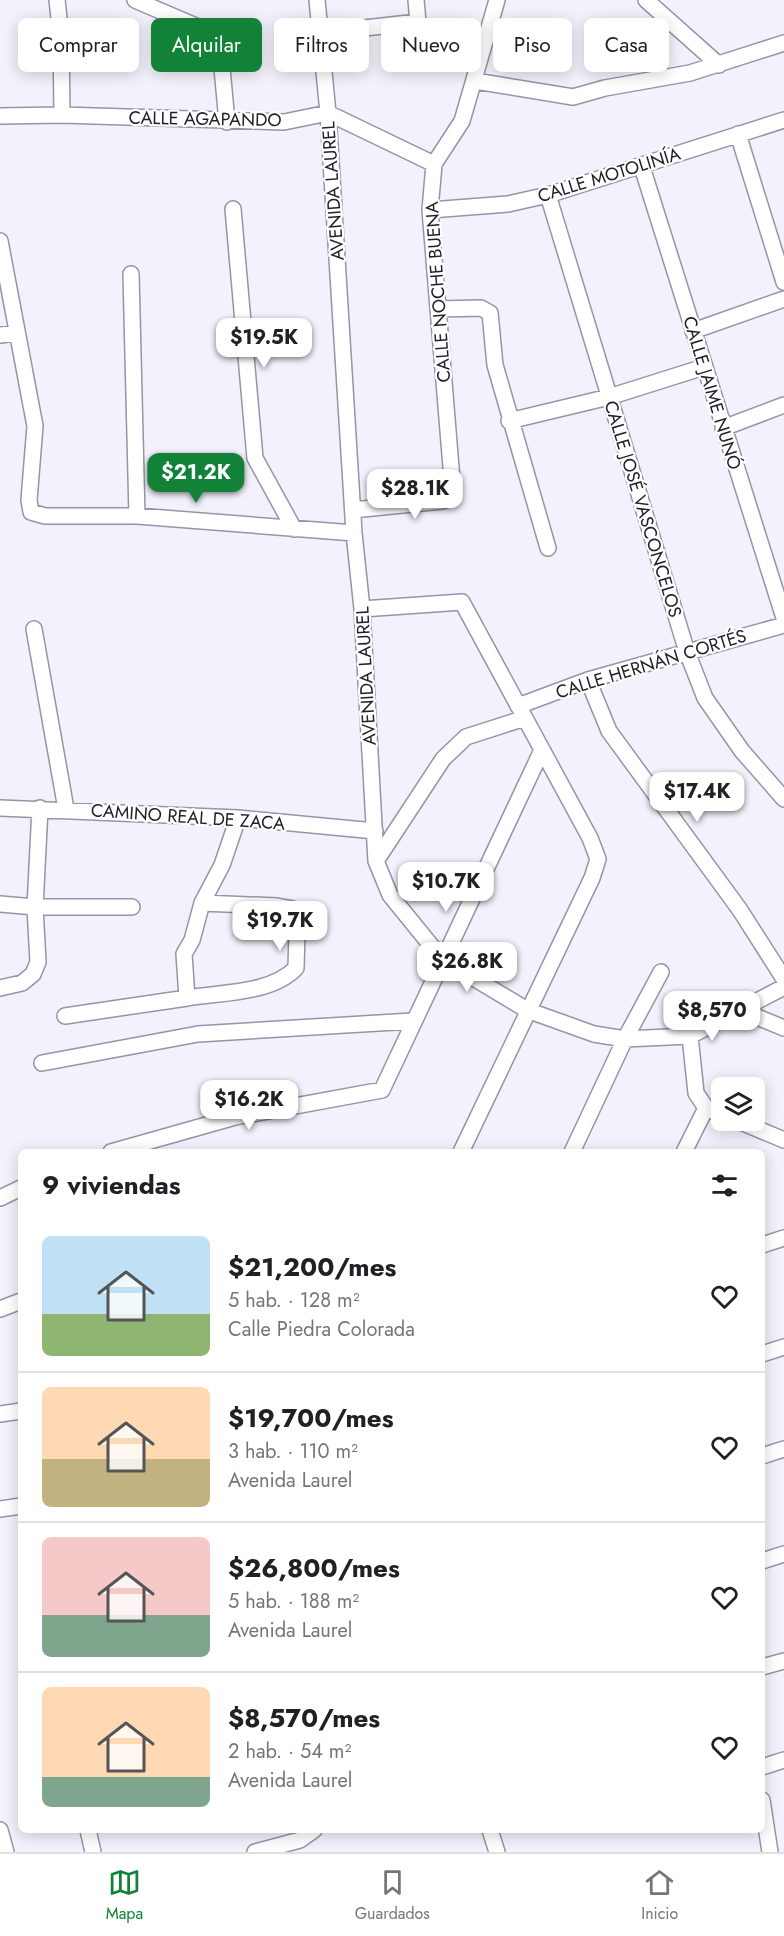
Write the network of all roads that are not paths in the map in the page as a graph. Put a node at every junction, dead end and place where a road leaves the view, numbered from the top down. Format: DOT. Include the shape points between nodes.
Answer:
graph roads {
  1 [pos="57,0"];
  2 [pos="135,0"];
  3 [pos="317,0"];
  4 [pos="416,0"];
  5 [pos="497,0"];
  6 [pos="646,0"];
  7 [pos="319,18"];
  8 [pos="369,28"];
  9 [pos="784,43"];
  10 [pos="719,65"];
  11 [pos="324,72"];
  12 [pos="475,81"];
  13 [pos="328,113"];
  14 [pos="62,115"];
  15 [pos="0,116"];
  16 [pos="784,120"];
  17 [pos="227,122"];
  18 [pos="738,134"];
  19 [pos="434,164"];
  20 [pos="642,167"];
  21 [pos="548,195"];
  22 [pos="233,209"];
  23 [pos="430,210"];
  24 [pos="0,241"];
  25 [pos="131,274"];
  26 [pos="784,282"];
  27 [pos="784,299"];
  28 [pos="438,309"];
  29 [pos="693,331"];
  30 [pos="16,333"];
  31 [pos="0,335"];
  32 [pos="704,367"];
  33 [pos="609,397"];
  34 [pos="784,405"];
  35 [pos="509,421"];
  36 [pos="723,428"];
  37 [pos="353,510"];
  38 [pos="137,516"];
  39 [pos="294,529"];
  40 [pos="354,533"];
  41 [pos="548,548"];
  42 [pos="362,609"];
  43 [pos="784,618"];
  44 [pos="784,625"];
  45 [pos="33,629"];
  46 [pos="687,652"];
  47 [pos="588,680"];
  48 [pos="522,712"];
  49 [pos="542,750"];
  50 [pos="784,799"];
  51 [pos="0,807"];
  52 [pos="40,808"];
  53 [pos="66,809"];
  54 [pos="238,818"];
  55 [pos="375,831"];
  56 [pos="375,861"];
  57 [pos="202,903"];
  58 [pos="0,904"];
  59 [pos="35,907"];
  60 [pos="132,907"];
  61 [pos="442,959"];
  62 [pos="661,972"];
  63 [pos="784,979"];
  64 [pos="784,987"];
  65 [pos="0,988"];
  66 [pos="188,998"];
  67 [pos="526,1010"];
  68 [pos="740,1010"];
  69 [pos="65,1016"];
  70 [pos="412,1021"];
  71 [pos="784,1028"];
  72 [pos="690,1036"];
  73 [pos="624,1039"];
  74 [pos="42,1063"];
  75 [pos="705,1108"];
  76 [pos="711,1110"];
  77 [pos="762,1131"];
  78 [pos="784,1140"];
  79 [pos="122,1149"];
  80 [pos="462,1149"];
  81 [pos="573,1149"];
  82 [pos="685,1149"];
  83 [pos="18,1189"];
  84 [pos="0,1198"];
  85 [pos="784,1238"];
  86 [pos="765,1244"];
  87 [pos="18,1302"];
  88 [pos="0,1309"];
  89 [pos="784,1347"];
  90 [pos="765,1353"];
  91 [pos="18,1411"];
  92 [pos="0,1414"];
  93 [pos="784,1449"];
  94 [pos="765,1455"];
  95 [pos="18,1506"];
  96 [pos="0,1509"];
  97 [pos="784,1554"];
  98 [pos="765,1560"];
  99 [pos="784,1661"];
  100 [pos="765,1666"];
  101 [pos="784,1760"];
  102 [pos="765,1766"];
  103 [pos="765,1820"];
  104 [pos="0,1832"];
  105 [pos="89,1833"];
  106 [pos="310,1833"];
  107 [pos="491,1833"];
  108 [pos="6,1852"];
  109 [pos="93,1852"];
  110 [pos="255,1852"];
  111 [pos="497,1852"];
  112 [pos="770,1852"];
  1 -- 14 [label="street"];
  2 -- 17 [label="street" via="219,36"];
  3 -- 7 [label="street, AVENIDA LAUREL"];
  4 -- 8 [label="street" via="418,22"];
  5 -- 12 [label="street, CALLE NOCHE BUENA"];
  6 -- 10 [label="street"];
  9 -- 10 [label="street"];
  10 -- 12 [label="street" via="573,97"];
  11 -- 13 [label="street, AVENIDA LAUREL"];
  12 -- 19 [label="street, CALLE NOCHE BUENA" via="462,120"];
  13 -- 17 [label="street, CALLE AGAPANDO" via="284,122"];
  13 -- 19 [label="street"];
  13 -- 37 [label="street, AVENIDA LAUREL"];
  14 -- 15 [label="street, CALLE AGAPANDO"];
  14 -- 17 [label="street, CALLE AGAPANDO"];
  16 -- 18 [label="street, CALLE MOTOLINÍA"];
  18 -- 20 [label="street, CALLE MOTOLINÍA"];
  18 -- 26 [label="street"];
  19 -- 23 [label="street, CALLE NOCHE BUENA"];
  20 -- 21 [label="street, CALLE MOTOLINÍA"];
  20 -- 29 [label="street, CALLE JAIME NUNÓ"];
  21 -- 23 [label="street, CALLE MOTOLINÍA" via="508,204"];
  21 -- 33 [label="street, CALLE JOSÉ VASCONCELOS"];
  22 -- 39 [label="street" via="255,458"];
  23 -- 28 [label="street, CALLE NOCHE BUENA"];
  24 -- 30 [label="street"];
  25 -- 38 [label="street"];
  27 -- 29 [label="street"];
  28 -- 35 [label="street" via="482,308 490,313 495,365"];
  28 -- 37 [label="street, CALLE NOCHE BUENA" via="453,492 442,501"];
  29 -- 32 [label="street, CALLE JAIME NUNÓ"];
  30 -- 31 [label="street"];
  30 -- 38 [label="street" via="35,426 31,512 45,516"];
  32 -- 33 [label="street"];
  32 -- 36 [label="street, CALLE JAIME NUNÓ"];
  33 -- 35 [label="street"];
  33 -- 46 [label="street, CALLE JOSÉ VASCONCELOS"];
  34 -- 36 [label="street"];
  35 -- 41 [label="street"];
  36 -- 43 [label="street, CALLE JAIME NUNÓ"];
  37 -- 40 [label="street, AVENIDA LAUREL"];
  38 -- 39 [label="street"];
  39 -- 40 [label="street"];
  40 -- 42 [label="street, AVENIDA LAUREL"];
  42 -- 48 [label="street" via="462,602"];
  42 -- 55 [label="street, AVENIDA LAUREL"];
  44 -- 46 [label="street, CALLE HERNÁN CORTÉS"];
  45 -- 53 [label="street"];
  46 -- 47 [label="street, CALLE HERNÁN CORTÉS"];
  46 -- 50 [label="street, CALLE JOSÉ VASCONCELOS" via="705,698 742,751"];
  47 -- 48 [label="street, CALLE HERNÁN CORTÉS"];
  47 -- 63 [label="street" via="609,731 740,910"];
  48 -- 49 [label="street"];
  48 -- 56 [label="street, CALLE HERNÁN CORTÉS" via="466,737 442,759"];
  49 -- 61 [label="street"];
  49 -- 67 [label="street" via="598,859"];
  51 -- 52 [label="street, CAMINO REAL DE ZACA"];
  52 -- 53 [label="street, CAMINO REAL DE ZACA"];
  52 -- 59 [label="street"];
  53 -- 54 [label="street, CAMINO REAL DE ZACA"];
  54 -- 55 [label="street, CAMINO REAL DE ZACA"];
  54 -- 57 [label="street" via="222,866"];
  55 -- 56 [label="street, AVENIDA LAUREL"];
  56 -- 61 [label="street, AVENIDA LAUREL" via="390,895"];
  57 -- 66 [label="street" via="184,954"];
  57 -- 66 [label="street" via="293,909 296,968 286,978 266,986"];
  58 -- 59 [label="street"];
  59 -- 60 [label="street"];
  59 -- 65 [label="street" via="38,962 33,974 21,983"];
  61 -- 67 [label="street, AVENIDA LAUREL"];
  61 -- 70 [label="street"];
  62 -- 73 [label="street"];
  64 -- 68 [label="street, AVENIDA LAUREL"];
  66 -- 69 [label="street"];
  67 -- 73 [label="street, AVENIDA LAUREL" via="594,1034"];
  67 -- 80 [label="street"];
  68 -- 71 [label="street"];
  68 -- 72 [label="street, AVENIDA LAUREL"];
  70 -- 74 [label="street" via="198,1035"];
  70 -- 79 [label="street" via="382,1090 235,1117"];
  72 -- 73 [label="street, AVENIDA LAUREL"];
  72 -- 75 [label="street" via="696,1093"];
  73 -- 81 [label="street"];
  75 -- 76 [label="street"];
  75 -- 82 [label="street"];
  77 -- 78 [label="street"];
  83 -- 84 [label="street"];
  85 -- 86 [label="street"];
  87 -- 88 [label="street"];
  89 -- 90 [label="street"];
  91 -- 92 [label="street"];
  93 -- 94 [label="street"];
  95 -- 96 [label="street"];
  97 -- 98 [label="street"];
  99 -- 100 [label="street"];
  101 -- 102 [label="street"];
  103 -- 112 [label="street"];
  104 -- 108 [label="street"];
  105 -- 109 [label="street"];
  106 -- 110 [label="street" via="300,1840"];
  107 -- 111 [label="street"];
}
